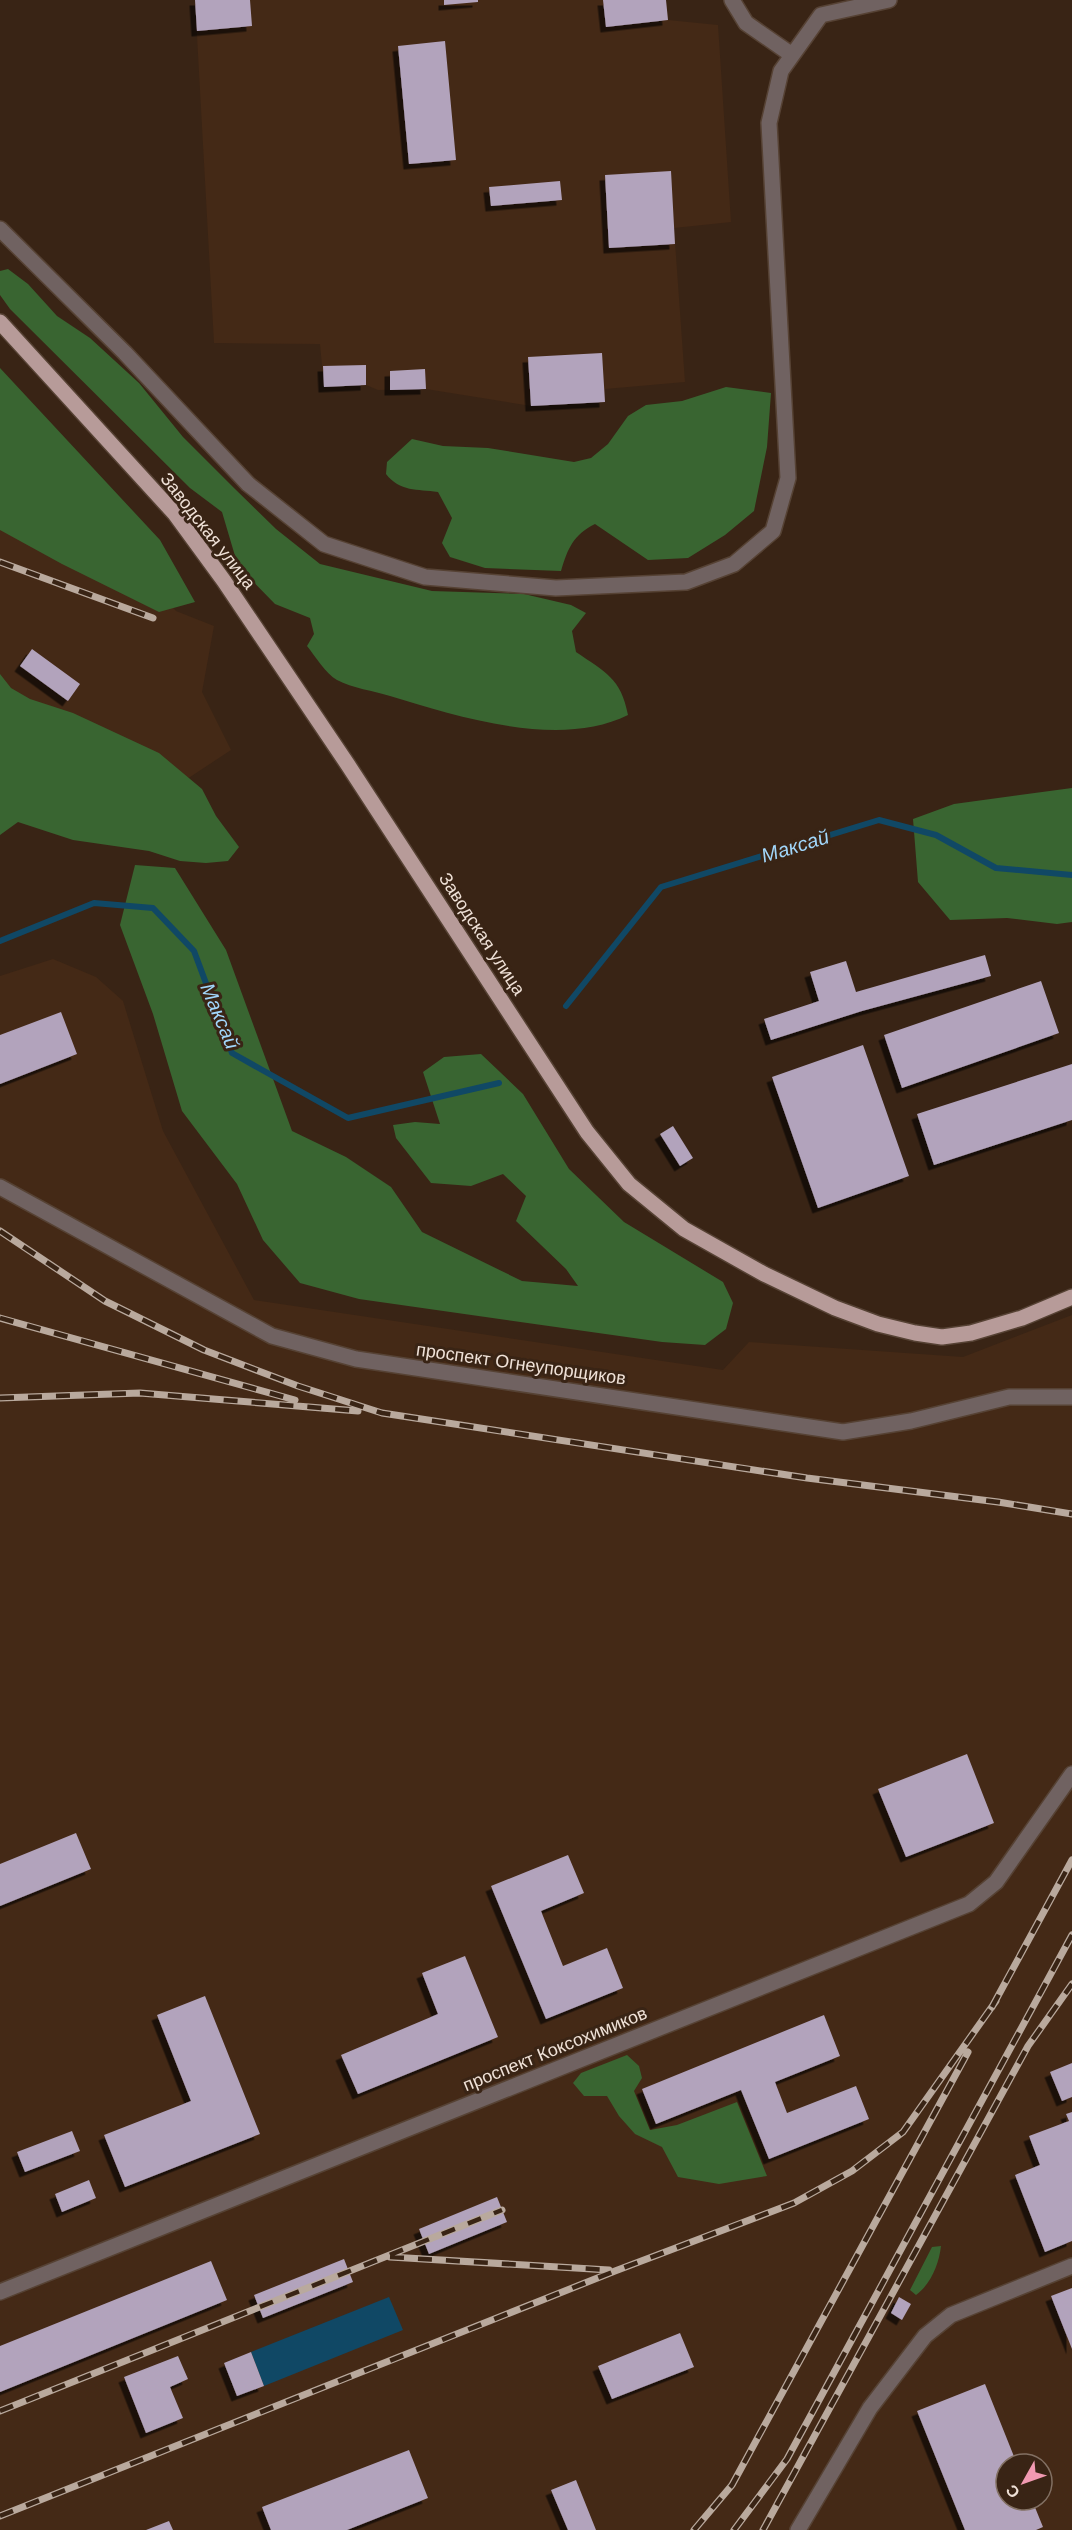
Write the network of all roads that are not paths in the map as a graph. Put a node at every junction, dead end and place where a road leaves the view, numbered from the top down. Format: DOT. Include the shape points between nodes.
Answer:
graph roads {
  1 [pos="732,0"];
  2 [pos="889,0"];
  3 [pos="792,55"];
  4 [pos="0,229"];
  5 [pos="0,322"];
  6 [pos="0,1187"];
  7 [pos="1072,1298"];
  8 [pos="1072,1396"];
  9 [pos="1072,1774"];
  10 [pos="1072,2266"];
  11 [pos="0,2292"];
  12 [pos="798,2530"];
  1 -- 3 [label="street" via="746,23"];
  2 -- 3 [label="street" via="821,15"];
  3 -- 4 [label="street" via="781,71 769,123 788,478 773,531 734,564 686,582 556,588 424,577 324,544 248,484"];
  5 -- 7 [label="main road, Заводская улица" via="175,514 224,581 587,1132 629,1184 684,1229 764,1274 835,1308 915,1333 942,1336 971,1332 1022,1318"];
  6 -- 8 [label="street, проспект Огнеупорщиков" via="272,1336 356,1359 843,1432 911,1421 1009,1397"];
  9 -- 11 [label="street, проспект Коксохимиков" via="996,1882 969,1904"];
  10 -- 12 [label="street" via="951,2314 925,2336 870,2408"];
}
